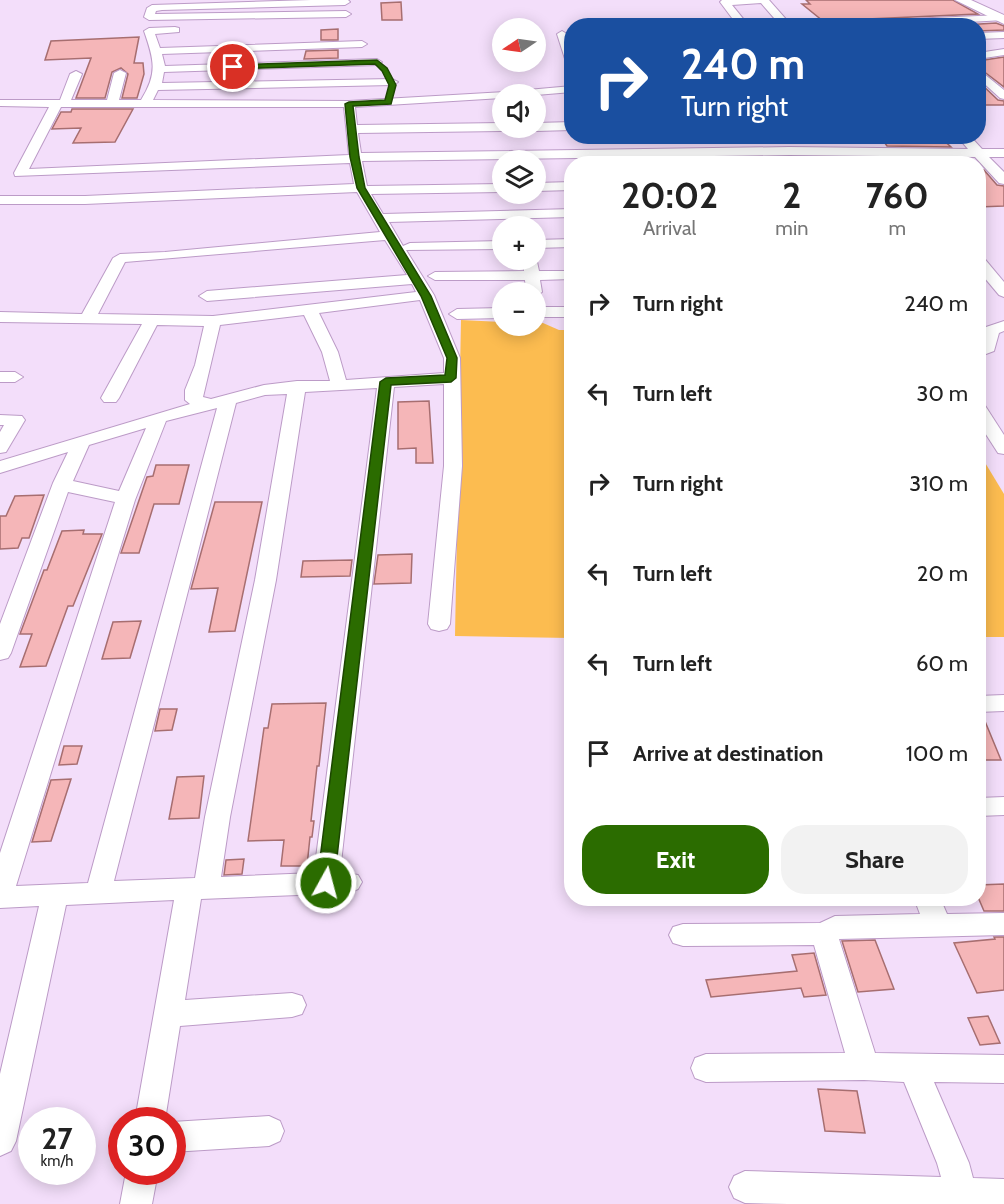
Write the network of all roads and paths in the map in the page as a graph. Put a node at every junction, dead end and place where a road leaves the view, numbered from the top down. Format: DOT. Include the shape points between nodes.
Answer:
graph roads {
  1 [pos="764,0"];
  2 [pos="957,4"];
  3 [pos="347,14"];
  4 [pos="737,18"];
  5 [pos="780,18"];
  6 [pos="1003,19"];
  7 [pos="986,20"];
  8 [pos="184,30"];
  9 [pos="562,34"];
  10 [pos="1004,35"];
  11 [pos="986,36"];
  12 [pos="564,40"];
  13 [pos="362,44"];
  14 [pos="156,51"];
  15 [pos="1004,52"];
  16 [pos="986,55"];
  17 [pos="377,62"];
  18 [pos="161,69"];
  19 [pos="120,73"];
  20 [pos="76,74"];
  21 [pos="986,79"];
  22 [pos="392,82"];
  23 [pos="156,87"];
  24 [pos="564,90"];
  25 [pos="546,91"];
  26 [pos="492,96"];
  27 [pos="1004,96"];
  28 [pos="0,103"];
  29 [pos="61,103"];
  30 [pos="112,103"];
  31 [pos="145,103"];
  32 [pos="388,103"];
  33 [pos="349,104"];
  34 [pos="564,126"];
  35 [pos="546,127"];
  36 [pos="492,128"];
  37 [pos="352,129"];
  38 [pos="785,144"];
  39 [pos="884,144"];
  40 [pos="970,144"];
  41 [pos="789,151"];
  42 [pos="891,152"];
  43 [pos="978,152"];
  44 [pos="1004,153"];
  45 [pos="492,155"];
  46 [pos="546,155"];
  47 [pos="622,156"];
  48 [pos="744,156"];
  49 [pos="792,156"];
  50 [pos="894,156"];
  51 [pos="982,156"];
  52 [pos="355,158"];
  53 [pos="986,161"];
  54 [pos="1004,180"];
  55 [pos="564,186"];
  56 [pos="546,187"];
  57 [pos="492,188"];
  58 [pos="362,189"];
  59 [pos="0,200"];
  60 [pos="564,213"];
  61 [pos="524,215"];
  62 [pos="379,218"];
  63 [pos="389,235"];
  64 [pos="564,243"];
  65 [pos="546,244"];
  66 [pos="492,245"];
  67 [pos="410,247"];
  68 [pos="531,270"];
  69 [pos="986,270"];
  70 [pos="532,275"];
  71 [pos="564,275"];
  72 [pos="435,276"];
  73 [pos="416,279"];
  74 [pos="533,282"];
  75 [pos="1004,292"];
  76 [pos="207,296"];
  77 [pos="426,296"];
  78 [pos="309,309"];
  79 [pos="546,311"];
  80 [pos="564,312"];
  81 [pos="492,313"];
  82 [pos="457,314"];
  83 [pos="0,317"];
  84 [pos="88,318"];
  85 [pos="152,320"];
  86 [pos="213,321"];
  87 [pos="1004,326"];
  88 [pos="986,349"];
  89 [pos="451,378"];
  90 [pos="386,382"];
  91 [pos="339,384"];
  92 [pos="297,386"];
  93 [pos="110,398"];
  94 [pos="219,402"];
  95 [pos="159,418"];
  96 [pos="0,420"];
  97 [pos="986,422"];
  98 [pos="82,442"];
  99 [pos="0,448"];
  100 [pos="1004,449"];
  101 [pos="0,467"];
  102 [pos="62,483"];
  103 [pos="125,500"];
  104 [pos="439,624"];
  105 [pos="0,652"];
  106 [pos="1004,703"];
  107 [pos="986,704"];
  108 [pos="1004,806"];
  109 [pos="986,807"];
  110 [pos="198,889"];
  111 [pos="98,894"];
  112 [pos="0,895"];
  113 [pos="55,896"];
  114 [pos="930,906"];
  115 [pos="937,923"];
  116 [pos="1004,924"];
  117 [pos="824,934"];
  118 [pos="683,935"];
  119 [pos="292,1005"];
  120 [pos="168,1014"];
  121 [pos="864,1066"];
  122 [pos="706,1068"];
  123 [pos="913,1068"];
  124 [pos="1004,1069"];
  125 [pos="152,1107"];
  126 [pos="268,1131"];
  127 [pos="186,1136"];
  128 [pos="0,1141"];
  129 [pos="140,1185"];
  130 [pos="745,1187"];
  131 [pos="1004,1195"];
  132 [pos="962,1199"];
  133 [pos="136,1204"];
  1 -- 4 [label="street" via="724,2"];
  1 -- 5 [label="street"];
  2 -- 6 [label="street" via="977,7"];
  3 -- 3 [label="street" via="149,18 152,8 162,7"];
  3 -- 13 [label="street"];
  6 -- 7 [label="street"];
  8 -- 14 [label="street" via="149,31"];
  9 -- 12 [label="street"];
  10 -- 11 [label="street"];
  13 -- 14 [label="street"];
  13 -- 17 [label="street"];
  14 -- 18 [label="street"];
  15 -- 16 [label="street"];
  17 -- 18 [label="street"];
  17 -- 22 [label="street"];
  18 -- 23 [label="street"];
  19 -- 30 [label="street"];
  20 -- 29 [label="street"];
  21 -- 27 [label="street"];
  22 -- 23 [label="street"];
  22 -- 32 [label="street"];
  23 -- 31 [label="street"];
  24 -- 25 [label="street"];
  26 -- 32 [label="street"];
  28 -- 29 [label="street"];
  29 -- 30 [label="street"];
  29 -- 52 [label="street" via="20,173"];
  30 -- 31 [label="street"];
  31 -- 33 [label="street"];
  32 -- 33 [label="street"];
  33 -- 37 [label="street"];
  34 -- 35 [label="street"];
  36 -- 37 [label="street"];
  37 -- 52 [label="street"];
  38 -- 41 [label="street"];
  39 -- 42 [label="street"];
  40 -- 43 [label="street"];
  41 -- 42 [label="street"];
  41 -- 48 [label="street"];
  41 -- 49 [label="street"];
  42 -- 43 [label="street"];
  42 -- 50 [label="street"];
  43 -- 44 [label="street"];
  43 -- 51 [label="street"];
  45 -- 52 [label="street"];
  46 -- 47 [label="street"];
  52 -- 58 [label="street"];
  53 -- 54 [label="street"];
  55 -- 56 [label="street"];
  57 -- 58 [label="street"];
  58 -- 59 [label="street"];
  58 -- 62 [label="street"];
  60 -- 61 [label="street"];
  61 -- 62 [label="street"];
  62 -- 63 [label="street"];
  63 -- 73 [label="street"];
  63 -- 84 [label="street" via="120,258"];
  64 -- 65 [label="street"];
  66 -- 67 [label="street"];
  68 -- 70 [label="street"];
  69 -- 75 [label="street"];
  70 -- 71 [label="street"];
  70 -- 72 [label="street"];
  70 -- 74 [label="street"];
  73 -- 76 [label="street"];
  73 -- 77 [label="street"];
  77 -- 78 [label="street"];
  77 -- 89 [label="street" via="452,358"];
  78 -- 86 [label="street"];
  78 -- 91 [label="street" via="330,352"];
  79 -- 80 [label="street"];
  81 -- 82 [label="street"];
  83 -- 84 [label="street"];
  84 -- 85 [label="street"];
  85 -- 86 [label="street"];
  85 -- 93 [label="street"];
  86 -- 94 [label="street" via="194,400"];
  87 -- 88 [label="street" via="992,330"];
  89 -- 90 [label="street"];
  89 -- 104 [label="street" via="453,466"];
  90 -- 91 [label="street"];
  90 -- 110 [label="street" via="337,883"];
  91 -- 92 [label="street"];
  92 -- 94 [label="street"];
  92 -- 110 [label="street" via="283,488 243,696"];
  94 -- 95 [label="street"];
  94 -- 111 [label="street"];
  95 -- 98 [label="street"];
  95 -- 103 [label="street"];
  96 -- 99 [label="street" via="16,420"];
  97 -- 100 [label="street"];
  98 -- 101 [label="street"];
  98 -- 102 [label="street"];
  102 -- 103 [label="street" via="113,493"];
  102 -- 105 [label="street"];
  103 -- 112 [label="street"];
  106 -- 107 [label="street"];
  108 -- 109 [label="street"];
  110 -- 111 [label="street"];
  110 -- 120 [label="street"];
  111 -- 113 [label="street"];
  112 -- 113 [label="street"];
  113 -- 128 [label="street"];
  114 -- 115 [label="street"];
  115 -- 116 [label="street"];
  115 -- 117 [label="street" via="835,927"];
  117 -- 118 [label="street"];
  117 -- 121 [label="street"];
  119 -- 120 [label="street"];
  120 -- 125 [label="street"];
  121 -- 122 [label="street"];
  121 -- 123 [label="street"];
  123 -- 124 [label="street"];
  123 -- 132 [label="street" via="943,1137"];
  126 -- 127 [label="street"];
  129 -- 133 [label="street"];
  130 -- 132 [label="street"];
  131 -- 132 [label="street"];
}
